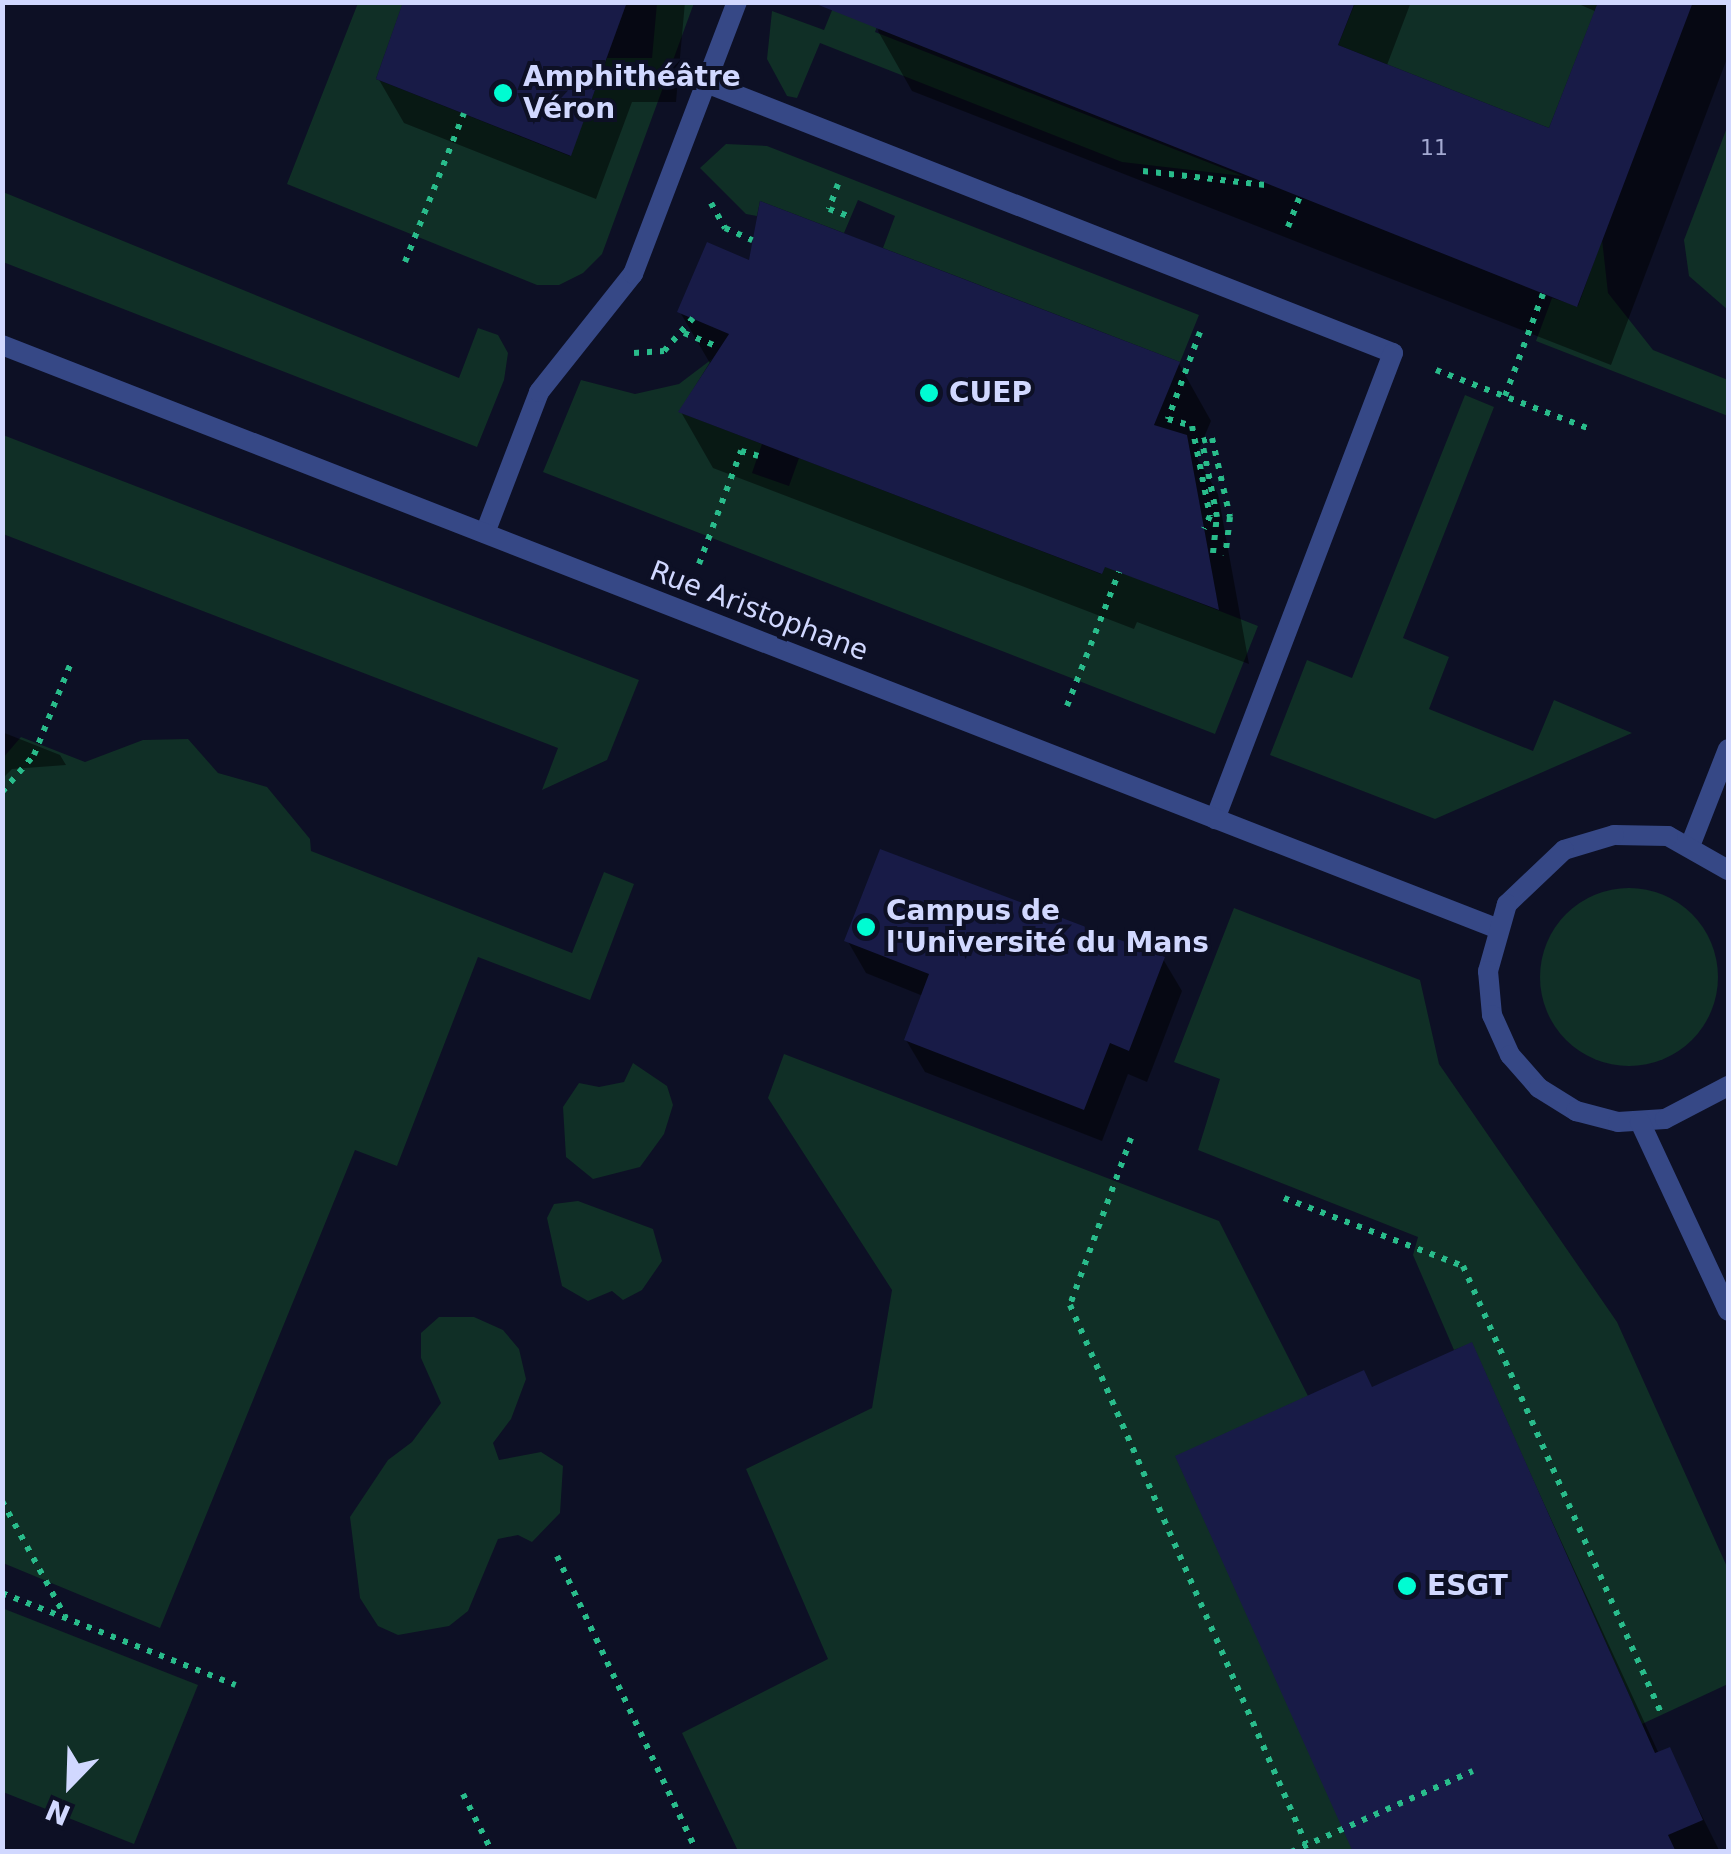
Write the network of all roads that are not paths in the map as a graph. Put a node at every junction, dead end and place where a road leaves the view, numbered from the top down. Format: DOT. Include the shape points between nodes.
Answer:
graph roads {
  1 [pos="737,2"];
  2 [pos="706,82"];
  3 [pos="2,345"];
  4 [pos="485,533"];
  5 [pos="1728,749"];
  6 [pos="1215,819"];
  7 [pos="1690,846"];
  8 [pos="1728,870"];
  9 [pos="1496,928"];
  10 [pos="1728,1086"];
  11 [pos="1640,1122"];
  12 [pos="1728,1312"];
  1 -- 2 [label="street"];
  2 -- 4 [label="street" via="633,274 539,392"];
  2 -- 6 [label="street" via="1393,353"];
  3 -- 4 [label="street, Rue Aristophane"];
  4 -- 6 [label="street, Rue Aristophane"];
  5 -- 7 [label="street"];
  6 -- 9 [label="street, Rue Aristophane"];
  7 -- 8 [label="street"];
  7 -- 9 [label="street" via="1640,834 1564,850 1522,884"];
  9 -- 11 [label="street" via="1488,993 1510,1054 1556,1101 1596,1118"];
  10 -- 11 [label="street" via="1689,1112"];
  11 -- 12 [label="street"];
}
